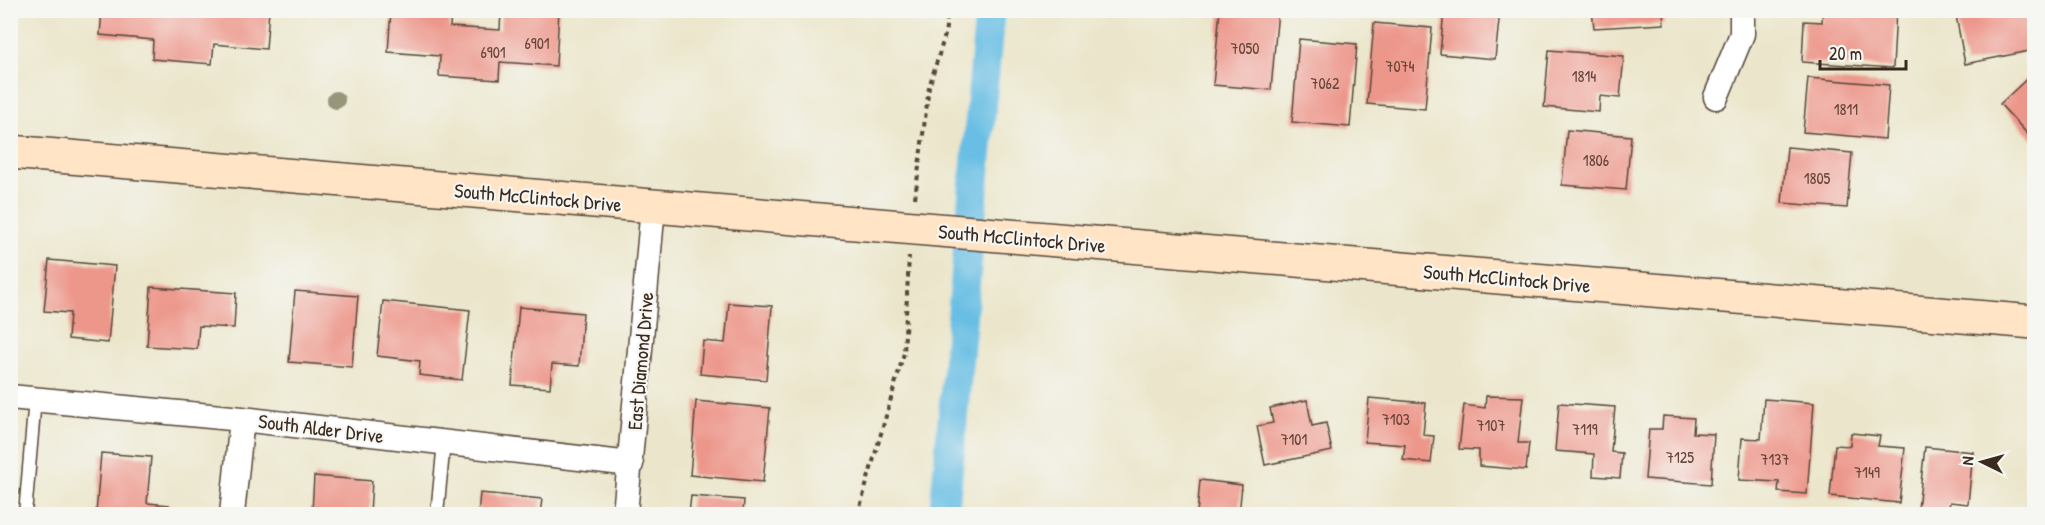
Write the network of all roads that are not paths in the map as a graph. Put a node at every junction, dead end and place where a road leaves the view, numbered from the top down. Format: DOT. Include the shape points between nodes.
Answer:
graph roads {
  1 [pos="1742,10"];
  2 [pos="1716,97"];
  3 [pos="10,152"];
  4 [pos="653,207"];
  5 [pos="2034,322"];
  6 [pos="10,397"];
  7 [pos="35,399"];
  8 [pos="242,419"];
  9 [pos="444,442"];
  10 [pos="631,464"];
  11 [pos="25,514"];
  12 [pos="232,514"];
  13 [pos="437,514"];
  14 [pos="625,514"];
  1 -- 2 [label="street" via="1742,34"];
  3 -- 4 [label="main road, South McClintock Drive"];
  4 -- 5 [label="main road, South McClintock Drive"];
  4 -- 10 [label="street, East Diamond Drive"];
  6 -- 7 [label="street, South Alder Drive"];
  7 -- 8 [label="street, South Alder Drive"];
  7 -- 11 [label="lane"];
  8 -- 9 [label="street, South Alder Drive"];
  8 -- 12 [label="street"];
  9 -- 10 [label="street, South Alder Drive"];
  9 -- 13 [label="lane"];
  10 -- 14 [label="street, East Diamond Drive"];
}
